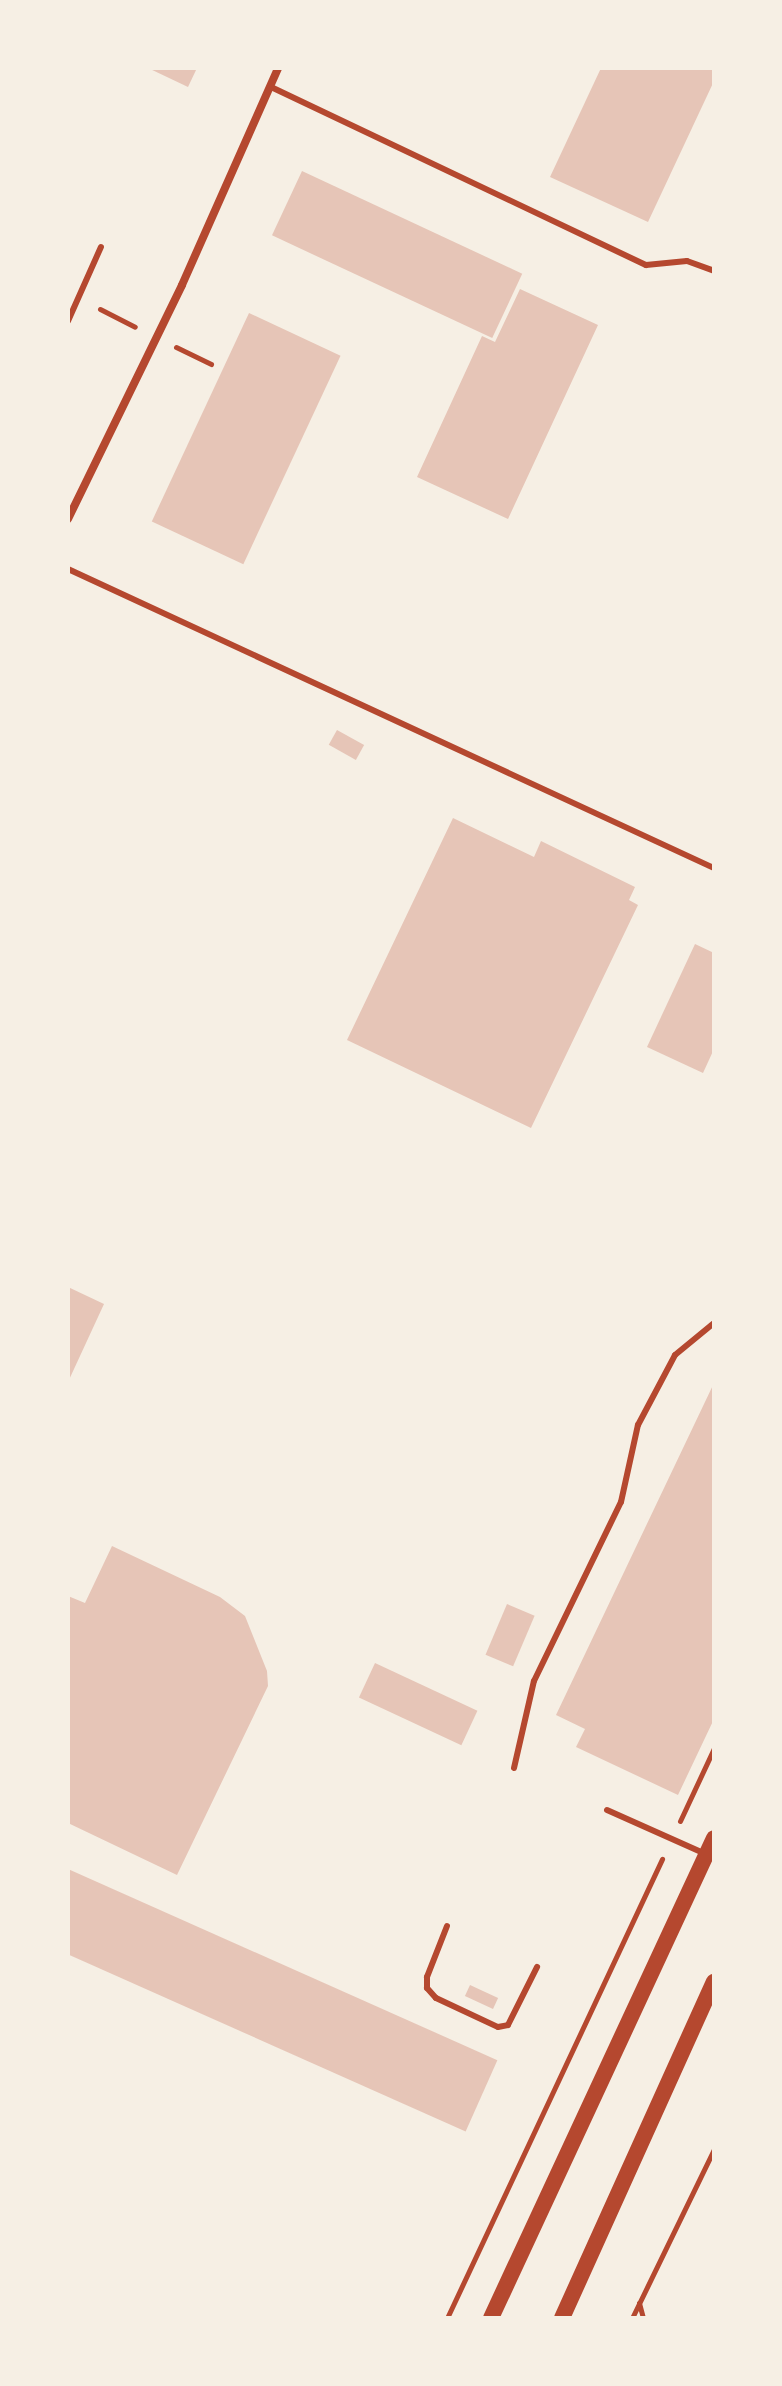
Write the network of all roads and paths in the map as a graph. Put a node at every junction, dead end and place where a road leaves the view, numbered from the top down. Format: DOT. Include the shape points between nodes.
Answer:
graph roads {
  1 [pos="278,68"];
  2 [pos="271,87"];
  3 [pos="101,247"];
  4 [pos="714,271"];
  5 [pos="68,321"];
  6 [pos="68,519"];
  7 [pos="68,569"];
  8 [pos="714,868"];
  9 [pos="714,1323"];
  10 [pos="714,1748"];
  11 [pos="514,1768"];
  12 [pos="607,1810"];
  13 [pos="714,1838"];
  14 [pos="672,1839"];
  15 [pos="707,1854"];
  16 [pos="447,1926"];
  17 [pos="537,1967"];
  18 [pos="714,1982"];
  19 [pos="714,2149"];
  20 [pos="639,2302"];
  21 [pos="447,2318"];
  22 [pos="491,2318"];
  23 [pos="562,2318"];
  24 [pos="632,2318"];
  25 [pos="643,2318"];
  1 -- 2 [label="street"];
  2 -- 4 [label="lane" via="646,265 687,261"];
  2 -- 6 [label="street"];
  3 -- 5 [label="lane"];
  7 -- 8 [label="lane"];
  9 -- 11 [label="lane" via="675,1355 638,1425 621,1502 534,1681"];
  10 -- 14 [label="path"];
  12 -- 14 [label="lane"];
  13 -- 15 [label="main road"];
  14 -- 15 [label="lane"];
  14 -- 21 [label="path"];
  15 -- 22 [label="main road"];
  16 -- 17 [label="lane" via="427,1988 498,2027 508,2025"];
  18 -- 23 [label="main road"];
  19 -- 20 [label="path"];
  20 -- 24 [label="path"];
  20 -- 25 [label="path"];
}
